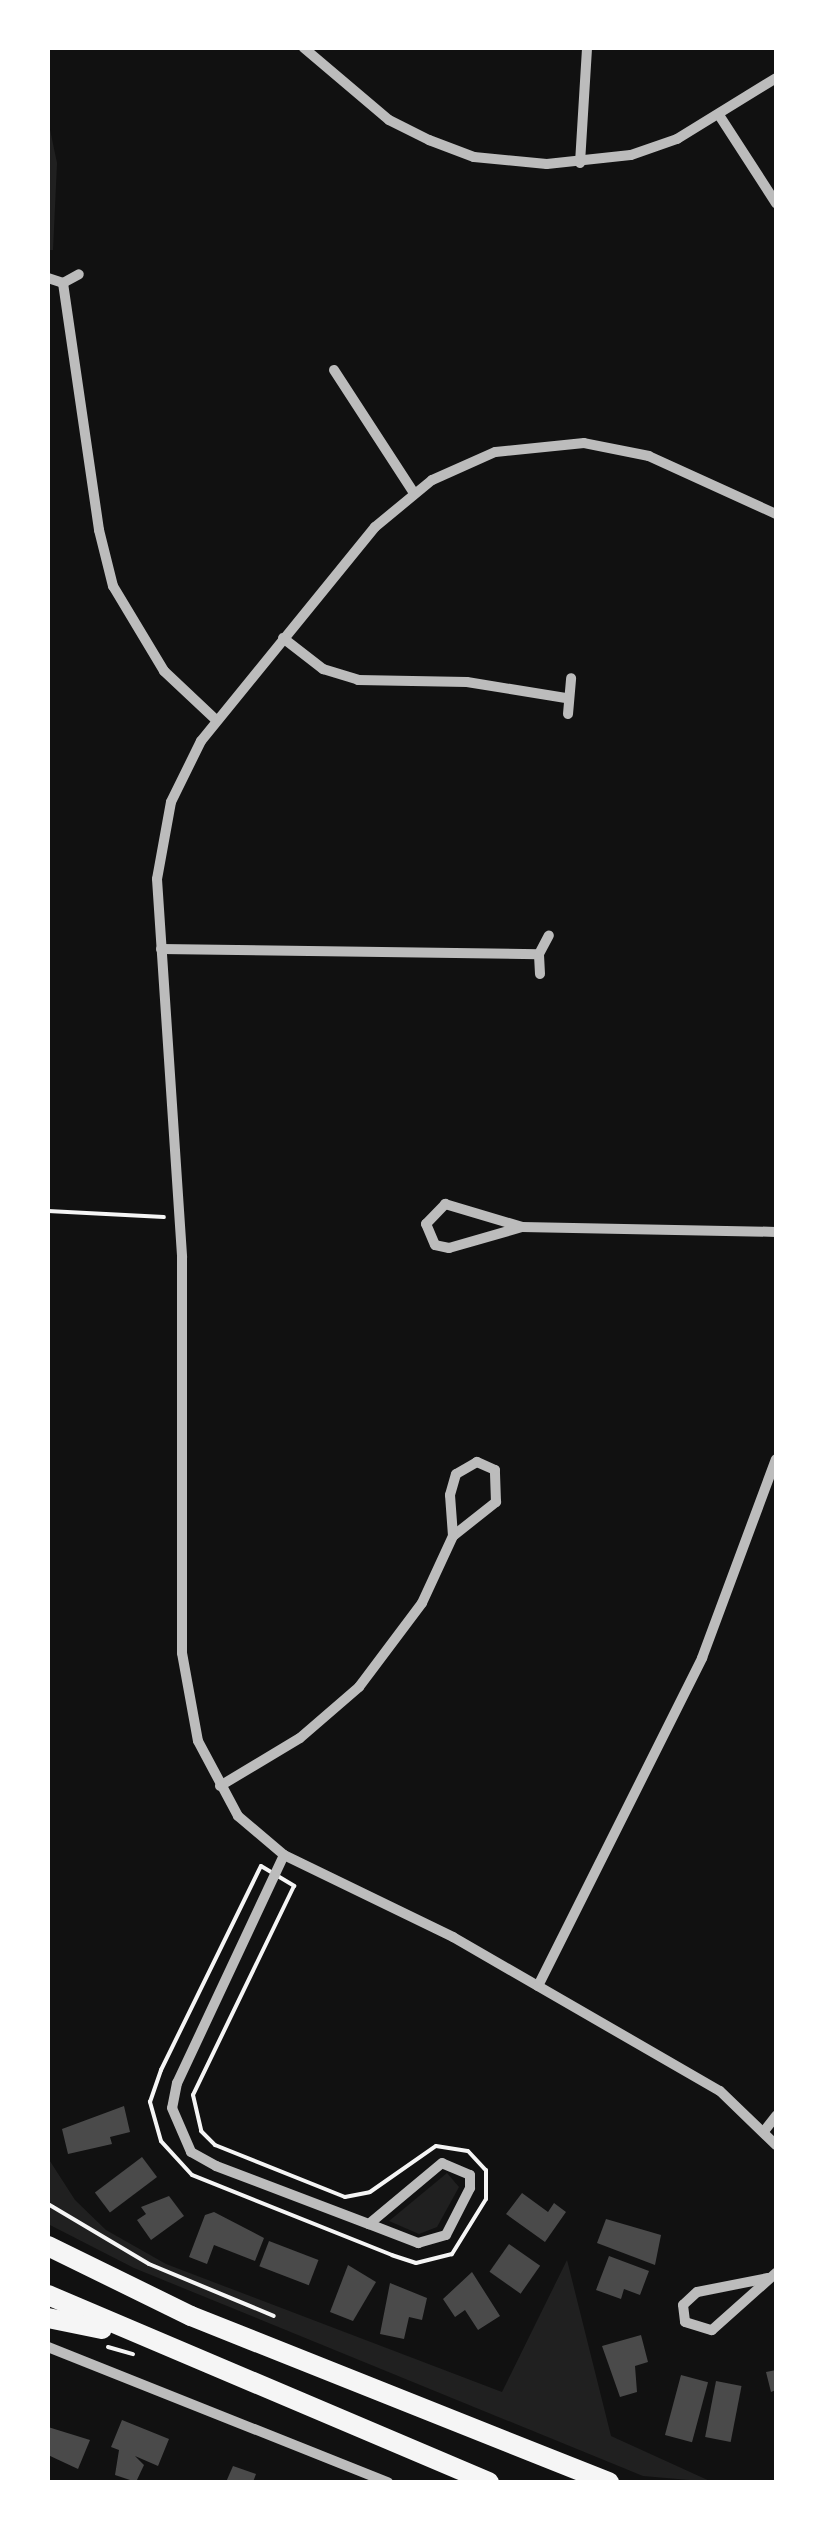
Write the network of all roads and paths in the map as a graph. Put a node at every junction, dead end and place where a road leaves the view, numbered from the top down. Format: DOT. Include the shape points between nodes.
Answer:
graph roads {
  1 [pos="304,48"];
  2 [pos="587,48"];
  3 [pos="776,78"];
  4 [pos="719,116"];
  5 [pos="580,162"];
  6 [pos="776,202"];
  7 [pos="79,274"];
  8 [pos="48,278"];
  9 [pos="62,283"];
  10 [pos="334,370"];
  11 [pos="414,492"];
  12 [pos="776,514"];
  13 [pos="283,638"];
  14 [pos="570,678"];
  15 [pos="566,698"];
  16 [pos="568,714"];
  17 [pos="216,720"];
  18 [pos="549,935"];
  19 [pos="162,949"];
  20 [pos="539,954"];
  21 [pos="540,974"];
  22 [pos="48,1211"];
  23 [pos="179,1216"];
  24 [pos="522,1227"];
  25 [pos="776,1232"];
  26 [pos="776,1459"];
  27 [pos="454,1536"];
  28 [pos="220,1786"];
  29 [pos="284,1854"];
  30 [pos="275,1874"];
  31 [pos="538,1986"];
  32 [pos="776,2116"];
  33 [pos="766,2130"];
  34 [pos="776,2145"];
  35 [pos="48,2204"];
  36 [pos="369,2224"];
  37 [pos="48,2246"];
  38 [pos="772,2276"];
  39 [pos="48,2295"];
  40 [pos="274,2316"];
  41 [pos="48,2318"];
  42 [pos="144,2337"];
  43 [pos="95,2343"];
  44 [pos="48,2347"];
  45 [pos="150,2361"];
  46 [pos="388,2482"];
  47 [pos="488,2482"];
  48 [pos="609,2482"];
  1 -- 5 [label="street" via="389,120 429,140 474,157"];
  2 -- 5 [label="street"];
  3 -- 4 [label="street"];
  4 -- 5 [label="street" via="646,150"];
  4 -- 6 [label="street"];
  7 -- 9 [label="street"];
  8 -- 9 [label="street"];
  9 -- 17 [label="street" via="98,530 114,586 164,671"];
  10 -- 11 [label="street"];
  11 -- 12 [label="street" via="495,452 584,443 649,456"];
  11 -- 13 [label="street" via="375,526"];
  13 -- 15 [label="street" via="323,669 358,680 467,682"];
  13 -- 17 [label="street"];
  14 -- 15 [label="street"];
  15 -- 16 [label="street"];
  17 -- 19 [label="street" via="190,758 164,826 157,879"];
  18 -- 20 [label="street"];
  19 -- 20 [label="street"];
  19 -- 23 [label="street"];
  20 -- 21 [label="street"];
  22 -- 23 [label="path"];
  23 -- 28 [label="street" via="182,1654 198,1741"];
  24 -- 24 [label="street" via="449,1248 435,1244 426,1224 445,1204"];
  24 -- 25 [label="street"];
  26 -- 31 [label="street" via="702,1658"];
  27 -- 27 [label="street" via="452,1484 476,1462 495,1470 496,1502"];
  27 -- 28 [label="street" via="422,1602 359,1687 300,1738"];
  28 -- 29 [label="street" via="238,1816"];
  29 -- 30 [label="street"];
  29 -- 31 [label="street"];
  30 -- 30 [label="path" via="261,1866 162,2070 150,2102 152,2123 178,2163 210,2184 392,2256 440,2260 463,2244 486,2199 486,2170 468,2150 436,2146 370,2192 345,2197 214,2146 201,2131 193,2095 294,1886"];
  30 -- 36 [label="street" via="176,2084 178,2134 216,2166"];
  31 -- 33 [label="street" via="720,2091"];
  32 -- 33 [label="street"];
  33 -- 34 [label="street"];
  35 -- 40 [label="path" via="149,2264"];
  36 -- 36 [label="street" via="442,2163 470,2175 467,2196 439,2240 418,2242"];
  37 -- 48 [label="main road" via="216,2326"];
  38 -- 38 [label="street" via="712,2330 686,2322 683,2305 697,2292"];
  39 -- 42 [label="main road"];
  41 -- 42 [label="main road"];
  42 -- 47 [label="main road"];
  43 -- 45 [label="path"];
  44 -- 46 [label="street"];
}
